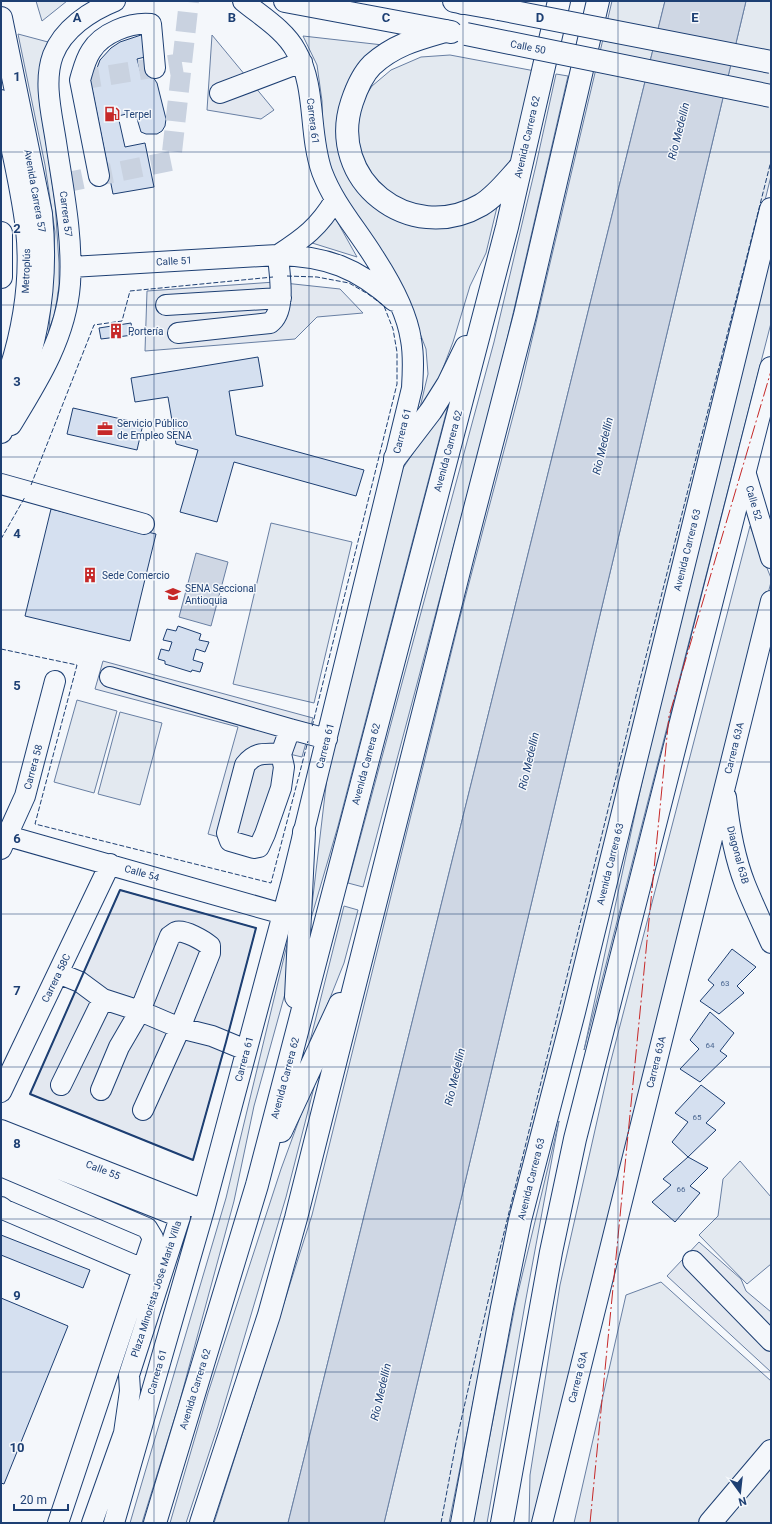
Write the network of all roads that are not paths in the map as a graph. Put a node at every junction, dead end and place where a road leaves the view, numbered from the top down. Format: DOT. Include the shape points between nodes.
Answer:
graph roads {
  1 [pos="115,1"];
  2 [pos="243,1"];
  3 [pos="285,1"];
  4 [pos="559,1"];
  5 [pos="598,1"];
  6 [pos="459,2"];
  7 [pos="1,18"];
  8 [pos="455,33"];
  9 [pos="302,62"];
  10 [pos="771,62"];
  11 [pos="155,68"];
  12 [pos="220,93"];
  13 [pos="771,96"];
  14 [pos="1,100"];
  15 [pos="84,104"];
  16 [pos="52,110"];
  17 [pos="1,149"];
  18 [pos="521,166"];
  19 [pos="99,176"];
  20 [pos="334,200"];
  21 [pos="771,209"];
  22 [pos="1,233"];
  23 [pos="278,255"];
  24 [pos="71,268"];
  25 [pos="1,277"];
  26 [pos="281,298"];
  27 [pos="487,303"];
  28 [pos="166,305"];
  29 [pos="402,309"];
  30 [pos="178,333"];
  31 [pos="1,361"];
  32 [pos="771,368"];
  33 [pos="1,393"];
  34 [pos="1,432"];
  35 [pos="1,443"];
  36 [pos="395,458"];
  37 [pos="745,471"];
  38 [pos="1,484"];
  39 [pos="144,524"];
  40 [pos="771,558"];
  41 [pos="771,601"];
  42 [pos="110,677"];
  43 [pos="55,681"];
  44 [pos="290,729"];
  45 [pos="327,739"];
  46 [pos="281,754"];
  47 [pos="725,786"];
  48 [pos="304,832"];
  49 [pos="3,839"];
  50 [pos="110,864"];
  51 [pos="283,914"];
  52 [pos="771,943"];
  53 [pos="362,954"];
  54 [pos="58,973"];
  55 [pos="103,999"];
  56 [pos="140,1011"];
  57 [pos="574,1012"];
  58 [pos="180,1028"];
  59 [pos="294,1041"];
  60 [pos="246,1050"];
  61 [pos="61,1085"];
  62 [pos="101,1090"];
  63 [pos="1,1092"];
  64 [pos="143,1110"];
  65 [pos="1,1130"];
  66 [pos="575,1139"];
  67 [pos="1,1146"];
  68 [pos="1,1166"];
  69 [pos="257,1185"];
  70 [pos="1,1207"];
  71 [pos="204,1210"];
  72 [pos="167,1260"];
  73 [pos="146,1261"];
  74 [pos="693,1261"];
  75 [pos="188,1266"];
  76 [pos="121,1335"];
  77 [pos="140,1341"];
  78 [pos="771,1341"];
  79 [pos="164,1350"];
  80 [pos="96,1408"];
  81 [pos="135,1417"];
  82 [pos="771,1451"];
  83 [pos="510,1483"];
  84 [pos="58,1523"];
  85 [pos="92,1523"];
  86 [pos="114,1523"];
  87 [pos="155,1523"];
  88 [pos="201,1523"];
  89 [pos="462,1523"];
  90 [pos="502,1523"];
  91 [pos="512,1523"];
  92 [pos="542,1523"];
  93 [pos="710,1523"];
  1 -- 16 [label="street, Carrera 57" via="91,13 71,28 53,54 48,89"];
  2 -- 9 [label="street, Carrera 61" via="286,37"];
  3 -- 8 [label="main road, Calle 50"];
  4 -- 18 [label="main road, Avenida Carrera 62"];
  5 -- 53 [label="main road" via="525,315"];
  6 -- 10 [label="main road, bridge"];
  7 -- 34 [label="main road, Avenida Carrera 57" via="41,214 44,267 36,333 17,393"];
  8 -- 13 [label="main road, Calle 50, bridge"];
  8 -- 18 [label="main road" via="410,41 371,66 355,90 347,115 347,139 354,166 368,187 387,203 407,214 433,218 460,214 482,205 502,188"];
  9 -- 12 [label="street"];
  9 -- 20 [label="street, Carrera 61" via="309,84 322,170"];
  11 -- 15 [label="street" via="151,24 130,25 117,31 91,50 84,65 80,80"];
  14 -- 33 [label="street, Metroplús" via="20,194 27,248 22,316 10,370"];
  15 -- 16 [label="street"];
  15 -- 19 [label="street"];
  16 -- 24 [label="street, Carrera 57" via="68,216"];
  17 -- 31 [label="street, Metroplús" via="14,214 16,242 13,315"];
  18 -- 27 [label="main road, Avenida Carrera 62"];
  20 -- 23 [label="street" via="316,227"];
  20 -- 29 [label="street, Carrera 61" via="389,281"];
  21 -- 57 [label="main road, Avenida Carrera 63"];
  22 -- 25 [label="main road"];
  23 -- 24 [label="street, Calle 51"];
  23 -- 26 [label="street"];
  23 -- 29 [label="street, Calle 51" via="322,259 340,265 364,277"];
  24 -- 35 [label="street, Carrera 57" via="67,303 52,354"];
  26 -- 28 [label="street"];
  26 -- 30 [label="street" via="277,316 270,323"];
  27 -- 36 [label="main road" via="448,384"];
  27 -- 59 [label="main road, Avenida Carrera 62"];
  29 -- 36 [label="street, Carrera 61" via="411,338 414,364 412,388"];
  32 -- 37 [label="main road"];
  36 -- 45 [label="street, Carrera 61"];
  37 -- 40 [label="street, Calle 52"];
  37 -- 66 [label="main road"];
  38 -- 39 [label="street"];
  41 -- 47 [label="street, Carrera 63A"];
  42 -- 44 [label="street"];
  43 -- 49 [label="street, Carrera 58" via="25,796"];
  44 -- 45 [label="street"];
  44 -- 46 [label="street"];
  45 -- 48 [label="street, Carrera 61"];
  47 -- 52 [label="street, Diagonal 63B" via="739,866"];
  47 -- 92 [label="street, Carrera 63A"];
  48 -- 51 [label="street, Carrera 61"];
  48 -- 59 [label="main road"];
  49 -- 50 [label="street, Calle 54"];
  50 -- 51 [label="street, Calle 54"];
  50 -- 54 [label="street, Carrera 58C"];
  51 -- 60 [label="street, Carrera 61"];
  53 -- 69 [label="main road"];
  53 -- 88 [label="main road" via="283,1266"];
  54 -- 55 [label="street" via="80,982"];
  54 -- 63 [label="street, Carrera 58C"];
  55 -- 56 [label="street"];
  55 -- 61 [label="street"];
  56 -- 58 [label="street"];
  56 -- 58 [label="street" via="170,936 183,932 210,946 210,953"];
  56 -- 62 [label="street" via="119,1047"];
  57 -- 66 [label="main road"];
  57 -- 89 [label="main road, Avenida Carrera 63" via="520,1220"];
  58 -- 60 [label="street" via="212,1036"];
  58 -- 64 [label="street"];
  59 -- 69 [label="main road, Avenida Carrera 62"];
  60 -- 71 [label="street, Carrera 61"];
  65 -- 71 [label="street, Calle 55"];
  66 -- 83 [label="main road" via="551,1252"];
  67 -- 72 [label="street, Plaza Minorista Jose Maria Villa" via="180,1217"];
  68 -- 73 [label="street" via="147,1228 152,1238"];
  69 -- 87 [label="main road, Avenida Carrera 62"];
  70 -- 73 [label="street"];
  71 -- 75 [label="street, Carrera 61"];
  72 -- 73 [label="street"];
  72 -- 75 [label="street"];
  72 -- 77 [label="street, Plaza Minorista Jose Maria Villa"];
  73 -- 76 [label="street"];
  74 -- 78 [label="street"];
  75 -- 79 [label="street, Carrera 61"];
  76 -- 77 [label="street"];
  76 -- 80 [label="street"];
  77 -- 79 [label="street"];
  77 -- 81 [label="street, Plaza Minorista Jose Maria Villa" via="129,1375"];
  79 -- 81 [label="street, Carrera 61"];
  80 -- 81 [label="street"];
  80 -- 84 [label="street"];
  81 -- 85 [label="street, Plaza Minorista Jose Maria Villa" via="124,1432"];
  81 -- 86 [label="street, Carrera 61"];
  82 -- 93 [label="main road"];
  83 -- 90 [label="main road"];
  83 -- 91 [label="main road"];
}
